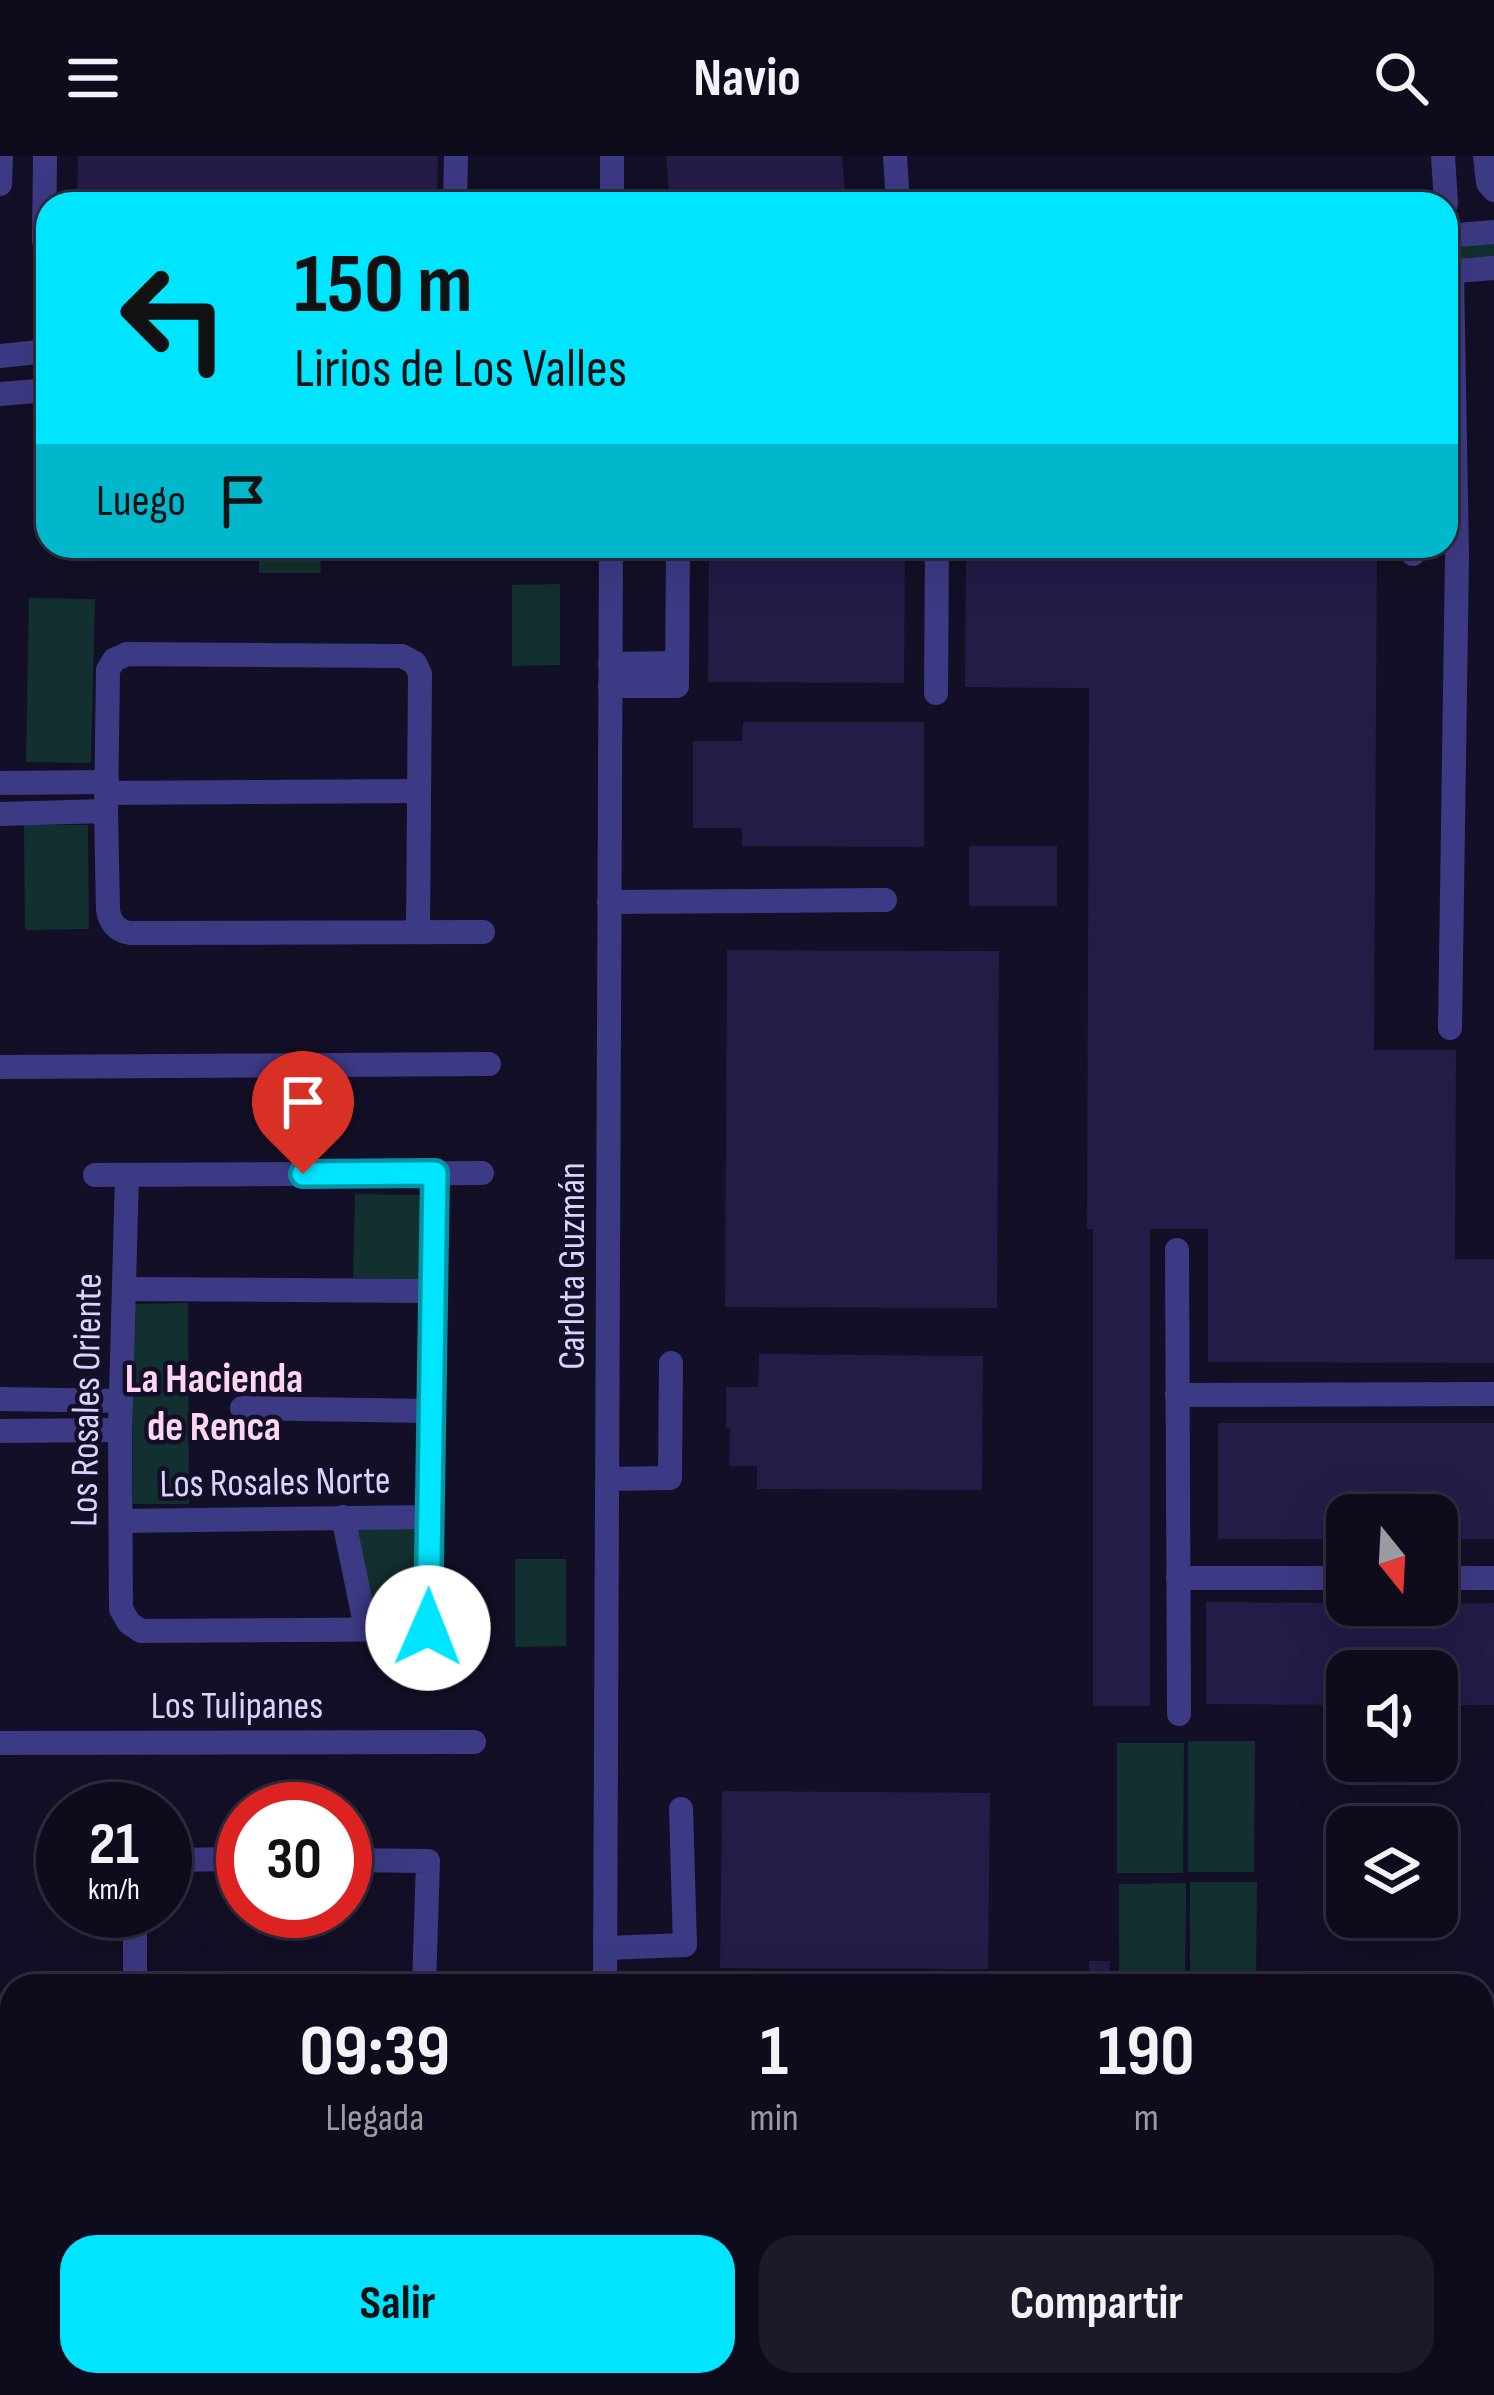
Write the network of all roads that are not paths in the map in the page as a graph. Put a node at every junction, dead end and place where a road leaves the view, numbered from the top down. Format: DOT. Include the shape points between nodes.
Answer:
graph roads {
  1 [pos="1,156"];
  2 [pos="46,156"];
  3 [pos="456,156"];
  4 [pos="612,156"];
  5 [pos="895,156"];
  6 [pos="1443,156"];
  7 [pos="1486,156"];
  8 [pos="0,184"];
  9 [pos="1494,190"];
  10 [pos="45,192"];
  11 [pos="455,192"];
  12 [pos="612,192"];
  13 [pos="897,192"];
  14 [pos="1445,192"];
  15 [pos="1494,232"];
  16 [pos="1458,235"];
  17 [pos="1494,268"];
  18 [pos="1458,270"];
  19 [pos="36,352"];
  20 [pos="0,356"];
  21 [pos="36,391"];
  22 [pos="0,394"];
  23 [pos="611,558"];
  24 [pos="678,558"];
  25 [pos="937,558"];
  26 [pos="1457,558"];
  27 [pos="610,675"];
  28 [pos="936,693"];
  29 [pos="0,783"];
  30 [pos="419,791"];
  31 [pos="106,795"];
  32 [pos="0,814"];
  33 [pos="884,900"];
  34 [pos="609,902"];
  35 [pos="418,932"];
  36 [pos="483,932"];
  37 [pos="1450,1028"];
  38 [pos="489,1064"];
  39 [pos="0,1067"];
  40 [pos="435,1173"];
  41 [pos="482,1173"];
  42 [pos="94,1175"];
  43 [pos="127,1175"];
  44 [pos="1177,1250"];
  45 [pos="124,1289"];
  46 [pos="433,1291"];
  47 [pos="671,1363"];
  48 [pos="1494,1394"];
  49 [pos="1177,1395"];
  50 [pos="0,1399"];
  51 [pos="121,1401"];
  52 [pos="242,1408"];
  53 [pos="431,1411"];
  54 [pos="119,1430"];
  55 [pos="0,1431"];
  56 [pos="608,1479"];
  57 [pos="430,1516"];
  58 [pos="343,1517"];
  59 [pos="122,1521"];
  60 [pos="1178,1578"];
  61 [pos="1326,1578"];
  62 [pos="1458,1578"];
  63 [pos="1494,1578"];
  64 [pos="366,1628"];
  65 [pos="428,1628"];
  66 [pos="467,1629"];
  67 [pos="1179,1714"];
  68 [pos="0,1742"];
  69 [pos="474,1742"];
  70 [pos="681,1809"];
  71 [pos="372,1860"];
  72 [pos="135,1938"];
  73 [pos="606,1948"];
  74 [pos="135,1974"];
  75 [pos="424,1974"];
  76 [pos="605,1974"];
  1 -- 8 [label="street"];
  2 -- 10 [label="street"];
  3 -- 11 [label="street"];
  4 -- 12 [label="street"];
  5 -- 13 [label="street"];
  6 -- 14 [label="street"];
  7 -- 9 [label="street"];
  15 -- 16 [label="street"];
  17 -- 18 [label="street"];
  19 -- 20 [label="street"];
  21 -- 22 [label="street"];
  23 -- 27 [label="street, Carlota Guzmán"];
  24 -- 27 [label="street" via="677,664"];
  25 -- 28 [label="street"];
  26 -- 37 [label="street"];
  27 -- 34 [label="street, Carlota Guzmán"];
  29 -- 31 [label="street"];
  30 -- 31 [label="street"];
  30 -- 31 [label="street" via="415,662 127,654 108,670"];
  30 -- 35 [label="street"];
  31 -- 32 [label="street"];
  31 -- 35 [label="street" via="109,916 124,932"];
  33 -- 34 [label="street"];
  34 -- 56 [label="street, Carlota Guzmán"];
  35 -- 36 [label="street"];
  38 -- 39 [label="street"];
  40 -- 41 [label="street"];
  40 -- 43 [label="street"];
  40 -- 46 [label="street"];
  42 -- 43 [label="street"];
  43 -- 45 [label="street, Los Rosales Oriente"];
  44 -- 49 [label="street"];
  45 -- 46 [label="street"];
  45 -- 51 [label="street, Los Rosales Oriente"];
  46 -- 53 [label="street"];
  47 -- 56 [label="street" via="670,1478"];
  48 -- 49 [label="street"];
  49 -- 60 [label="street"];
  50 -- 51 [label="street"];
  51 -- 54 [label="street, Los Rosales Oriente"];
  52 -- 53 [label="street"];
  53 -- 57 [label="street"];
  54 -- 55 [label="street"];
  54 -- 59 [label="street, Los Rosales Oriente"];
  56 -- 73 [label="street, Carlota Guzmán"];
  57 -- 58 [label="street, Los Rosales Norte"];
  57 -- 65 [label="street"];
  58 -- 59 [label="street, Los Rosales Norte"];
  58 -- 64 [label="street"];
  59 -- 64 [label="street, Los Rosales Oriente" via="122,1609 141,1631"];
  60 -- 61 [label="street"];
  60 -- 67 [label="street"];
  62 -- 63 [label="street"];
  64 -- 65 [label="street"];
  65 -- 66 [label="street"];
  68 -- 69 [label="street, Los Tulipanes"];
  70 -- 73 [label="street" via="686,1945"];
  71 -- 75 [label="street" via="428,1861"];
  72 -- 74 [label="street"];
  73 -- 76 [label="street, Carlota Guzmán"];
}
